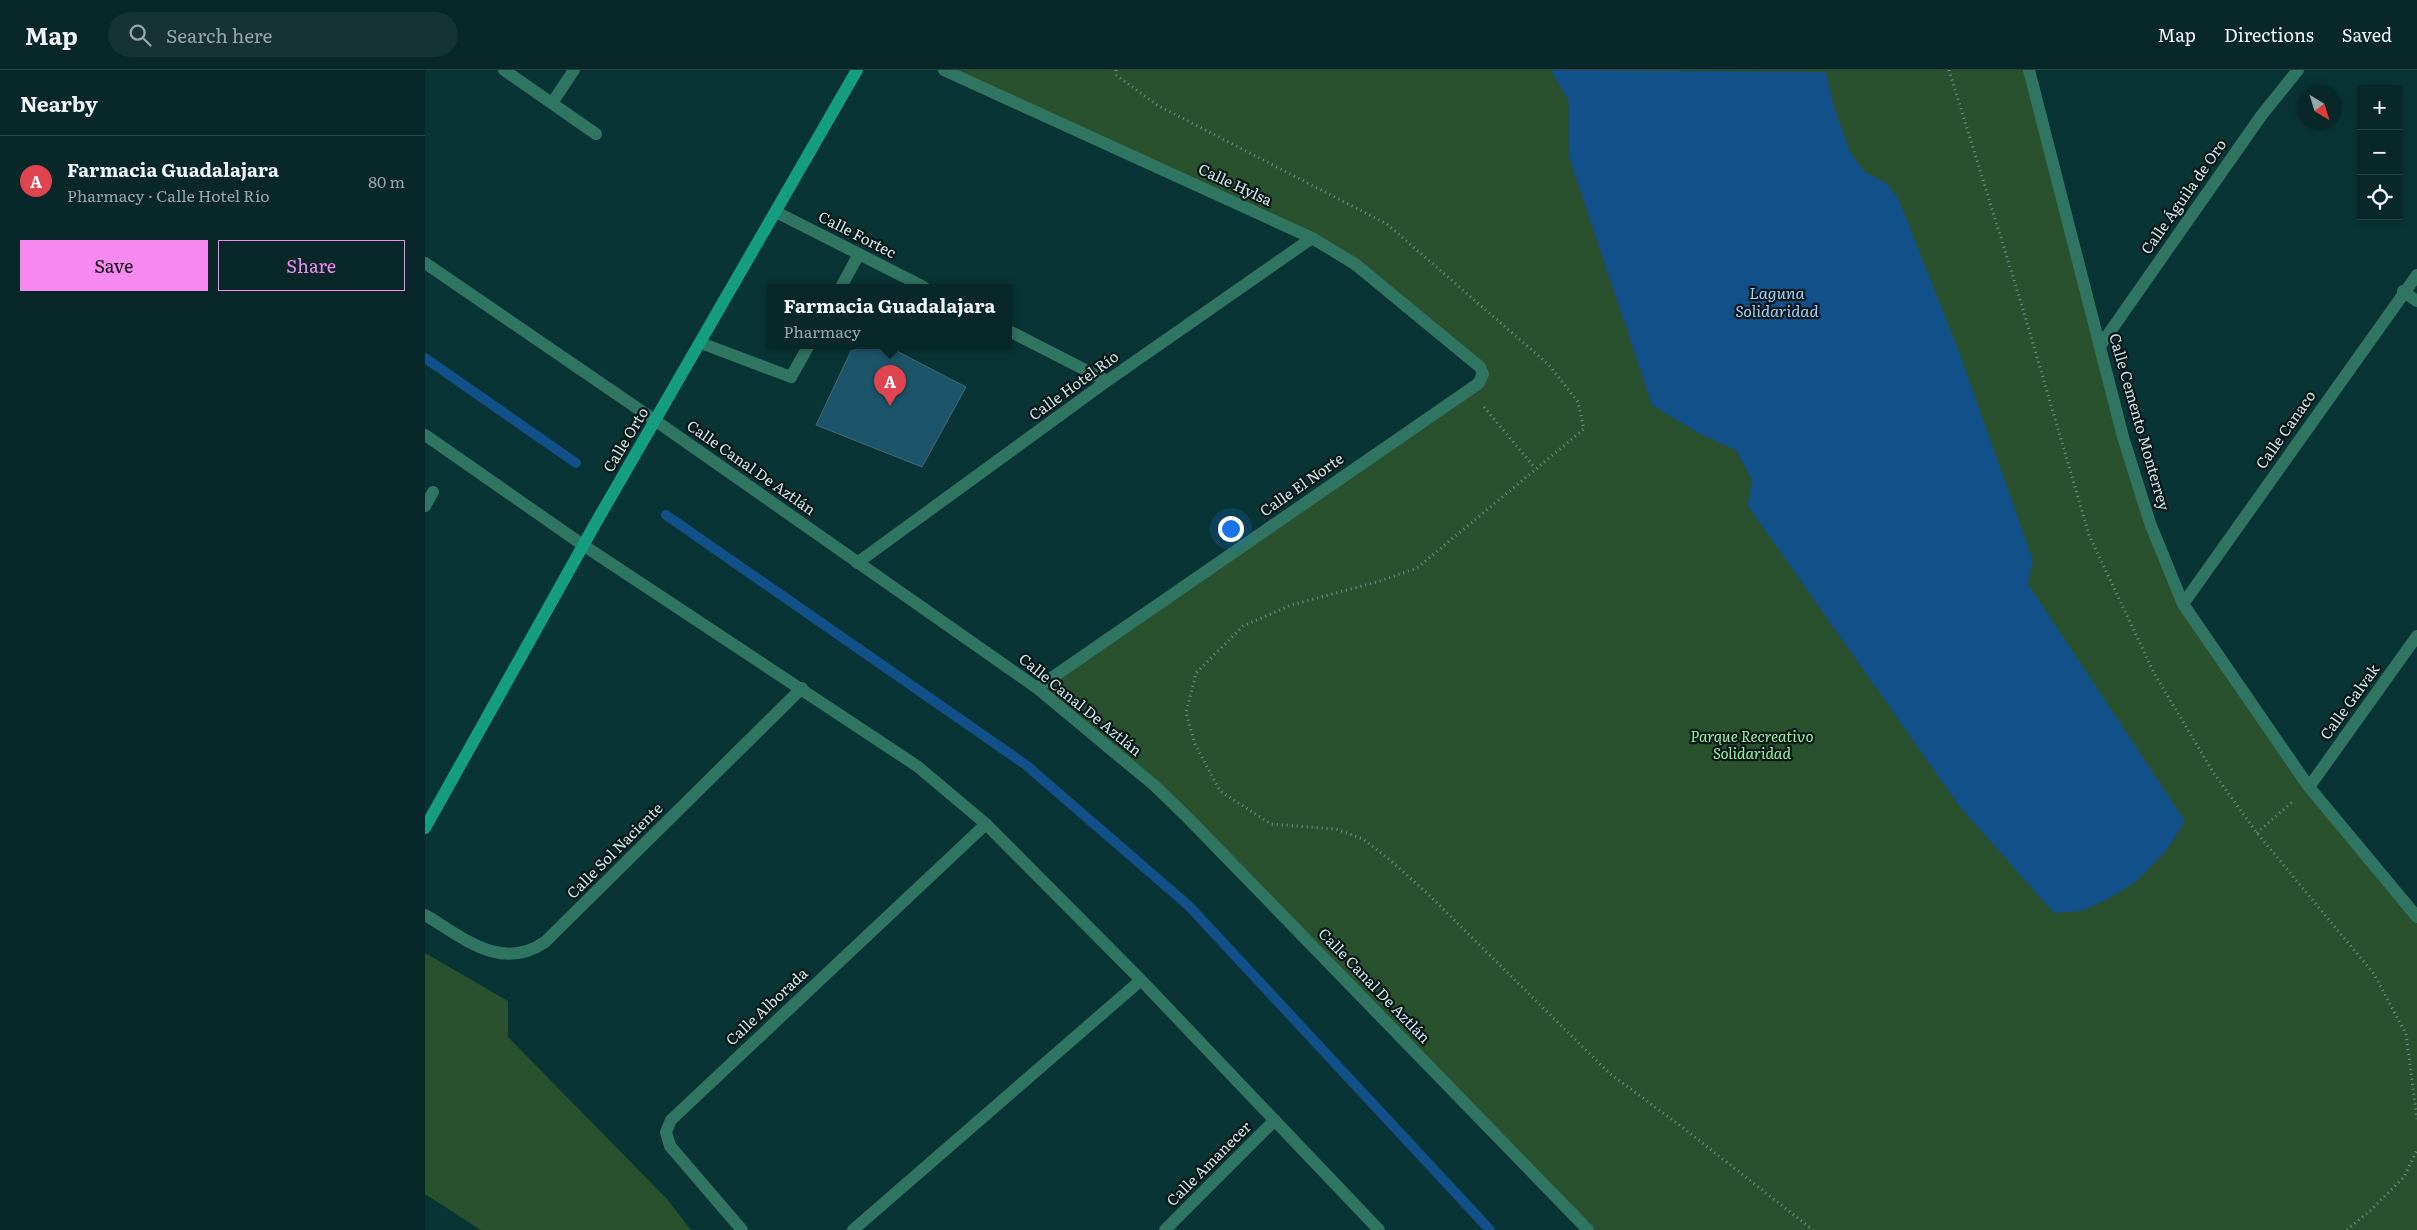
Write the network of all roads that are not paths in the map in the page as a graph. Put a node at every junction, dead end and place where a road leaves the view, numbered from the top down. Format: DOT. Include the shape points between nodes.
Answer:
graph roads {
  1 [pos="504,70"];
  2 [pos="574,70"];
  3 [pos="857,70"];
  4 [pos="944,70"];
  5 [pos="2029,70"];
  6 [pos="2298,70"];
  7 [pos="552,103"];
  8 [pos="596,134"];
  9 [pos="776,212"];
  10 [pos="1312,238"];
  11 [pos="859,254"];
  12 [pos="425,262"];
  13 [pos="2417,275"];
  14 [pos="843,284"];
  15 [pos="918,284"];
  16 [pos="2403,292"];
  17 [pos="2417,301"];
  18 [pos="1012,332"];
  19 [pos="701,342"];
  20 [pos="2100,346"];
  21 [pos="807,349"];
  22 [pos="1483,374"];
  23 [pos="1107,381"];
  24 [pos="656,421"];
  25 [pos="425,435"];
  26 [pos="433,492"];
  27 [pos="425,506"];
  28 [pos="583,546"];
  29 [pos="857,563"];
  30 [pos="2183,604"];
  31 [pos="2417,636"];
  32 [pos="802,688"];
  33 [pos="1037,688"];
  34 [pos="2309,787"];
  35 [pos="986,824"];
  36 [pos="425,828"];
  37 [pos="425,915"];
  38 [pos="2417,917"];
  39 [pos="1141,980"];
  40 [pos="1275,1120"];
  41 [pos="742,1230"];
  42 [pos="853,1230"];
  43 [pos="1165,1230"];
  44 [pos="1379,1230"];
  45 [pos="1588,1230"];
  1 -- 7 [label="street"];
  2 -- 7 [label="street"];
  3 -- 9 [label="street, Calle Orto"];
  4 -- 10 [label="street, Calle Hylsa"];
  5 -- 20 [label="street, Calle Cemento Monterrey"];
  6 -- 20 [label="street, Calle Águila de Oro" via="2261,116"];
  7 -- 8 [label="street"];
  9 -- 11 [label="street, Calle Fortec"];
  9 -- 19 [label="street, Calle Orto"];
  10 -- 22 [label="street, Calle Hylsa" via="1378,282 1479,366"];
  10 -- 23 [label="street, Calle Hotel Río"];
  11 -- 14 [label="street"];
  11 -- 15 [label="street, Calle Fortec"];
  12 -- 24 [label="street, Calle Canal De Aztlán"];
  13 -- 16 [label="street, Calle Canaco"];
  16 -- 17 [label="street"];
  16 -- 30 [label="street, Calle Canaco"];
  18 -- 23 [label="street"];
  19 -- 21 [label="street" via="791,377"];
  19 -- 24 [label="street, Calle Orto"];
  20 -- 30 [label="street, Calle Cemento Monterrey" via="2144,504"];
  22 -- 33 [label="street, Calle El Norte" via="1483,379 1469,390"];
  23 -- 29 [label="street, Calle Hotel Río"];
  24 -- 28 [label="street, Calle Orto"];
  24 -- 29 [label="street, Calle Canal De Aztlán"];
  25 -- 28 [label="street"];
  26 -- 27 [label="street"];
  28 -- 32 [label="street"];
  28 -- 36 [label="street, Calle Orto"];
  29 -- 33 [label="street, Calle Canal De Aztlán"];
  30 -- 34 [label="street, Calle Cemento Monterrey"];
  31 -- 34 [label="street, Calle Galvak"];
  32 -- 35 [label="street" via="917,766"];
  32 -- 37 [label="street, Calle Sol Naciente" via="533,951 510,956 484,950"];
  33 -- 45 [label="street, Calle Canal De Aztlán" via="1155,786 1189,819"];
  34 -- 38 [label="street, Calle Cemento Monterrey"];
  35 -- 39 [label="street"];
  35 -- 41 [label="street, Calle Alborada" via="671,1120 666,1132 670,1146"];
  39 -- 40 [label="street"];
  39 -- 42 [label="street"];
  40 -- 43 [label="street, Calle Amanecer"];
  40 -- 44 [label="street"];
}
